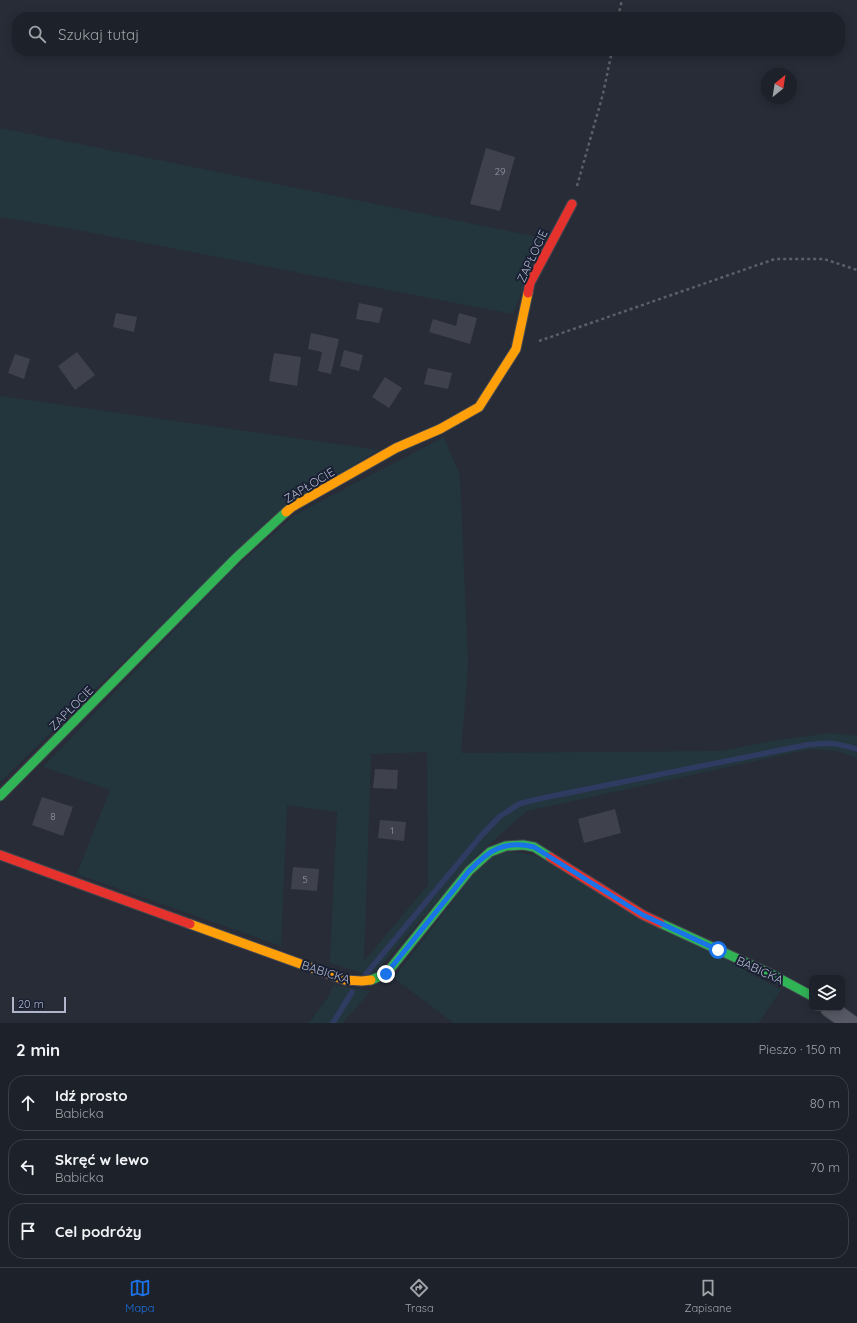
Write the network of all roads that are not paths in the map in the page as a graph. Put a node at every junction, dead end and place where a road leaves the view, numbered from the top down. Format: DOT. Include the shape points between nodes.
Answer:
graph roads {
  1 [pos="572,204"];
  2 [pos="0,796"];
  3 [pos="0,855"];
  4 [pos="809,994"];
  5 [pos="833,1011"];
  6 [pos="850,1023"];
  1 -- 2 [label="street, ZAPŁOCIE" via="530,283 516,349 479,407 440,430 396,448 292,507 236,557"];
  3 -- 4 [label="street, BABICKA" via="345,980 365,982 386,974 482,857 502,847 522,844 534,847 643,915"];
  5 -- 6 [label="street"];
}
